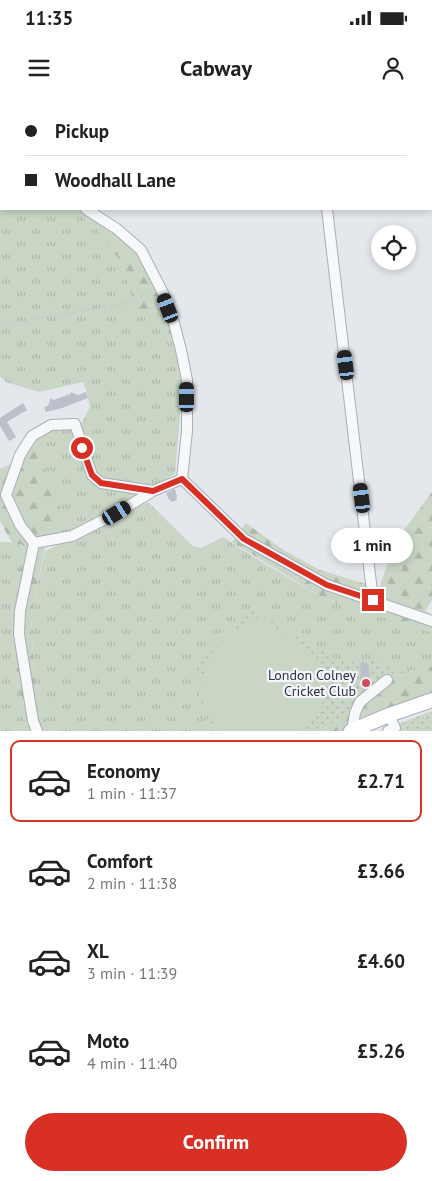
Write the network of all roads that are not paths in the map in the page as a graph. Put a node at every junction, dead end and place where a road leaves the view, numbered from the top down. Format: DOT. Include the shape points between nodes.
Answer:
graph roads {
  1 [pos="88,210"];
  2 [pos="327,210"];
  3 [pos="182,479"];
  4 [pos="153,491"];
  5 [pos="34,542"];
  6 [pos="373,600"];
  7 [pos="432,621"];
  8 [pos="387,680"];
  9 [pos="432,700"];
  10 [pos="389,715"];
  11 [pos="37,731"];
  12 [pos="352,731"];
  13 [pos="388,731"];
  1 -- 3 [label="street" via="141,250 174,323 186,380 187,431"];
  2 -- 6 [label="street"];
  3 -- 4 [label="street"];
  3 -- 6 [label="street" via="244,539 327,585"];
  4 -- 5 [label="street" via="72,536"];
  4 -- 5 [label="street" via="101,483 92,475 75,424 51,425 32,436 20,455 6,495 20,526"];
  5 -- 11 [label="street" via="20,611 19,634"];
  6 -- 7 [label="street"];
  8 -- 12 [label="street" via="360,702"];
  9 -- 10 [label="main road"];
  10 -- 12 [label="main road"];
  10 -- 13 [label="street" via="395,728"];
}
